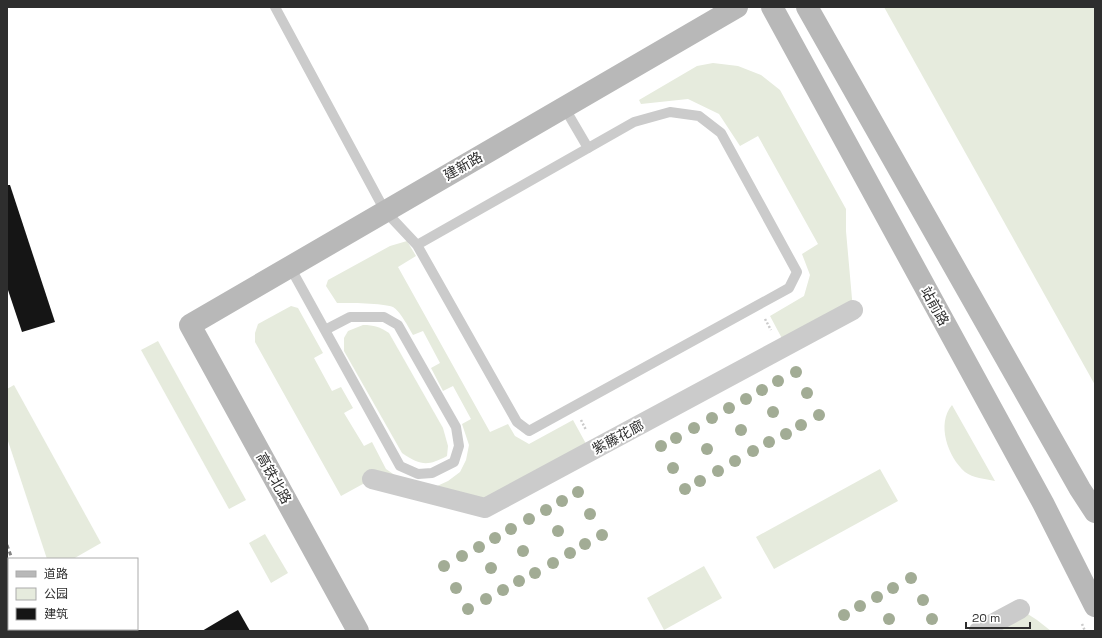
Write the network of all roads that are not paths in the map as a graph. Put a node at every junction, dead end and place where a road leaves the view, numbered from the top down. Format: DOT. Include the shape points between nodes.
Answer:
graph roads {
  1 [pos="275,7"];
  2 [pos="737,7"];
  3 [pos="772,7"];
  4 [pos="807,7"];
  5 [pos="564,107"];
  6 [pos="588,148"];
  7 [pos="385,211"];
  8 [pos="418,245"];
  9 [pos="290,267"];
  10 [pos="853,310"];
  11 [pos="190,325"];
  12 [pos="325,330"];
  13 [pos="372,479"];
  14 [pos="1095,512"];
  15 [pos="1095,606"];
  16 [pos="1020,609"];
  17 [pos="358,631"];
  18 [pos="979,631"];
  1 -- 7 [label="lane"];
  2 -- 5 [label="main road, 建新路"];
  3 -- 15 [label="main road, 站前路" via="1043,503"];
  4 -- 14 [label="main road"];
  5 -- 6 [label="lane"];
  5 -- 7 [label="main road, 建新路"];
  6 -- 8 [label="lane"];
  6 -- 8 [label="lane" via="634,122 670,112 699,116 721,133 797,272 789,288 529,431 517,422"];
  7 -- 8 [label="lane"];
  7 -- 9 [label="main road, 建新路"];
  9 -- 11 [label="main road, 建新路"];
  9 -- 12 [label="lane"];
  10 -- 13 [label="street, 紫藤花廊" via="485,508"];
  11 -- 17 [label="main road, 高铁北路"];
  12 -- 12 [label="lane" via="400,466 418,474 432,473 454,462 459,446 456,427 398,325 384,317 350,317"];
  16 -- 18 [label="street"];
}
